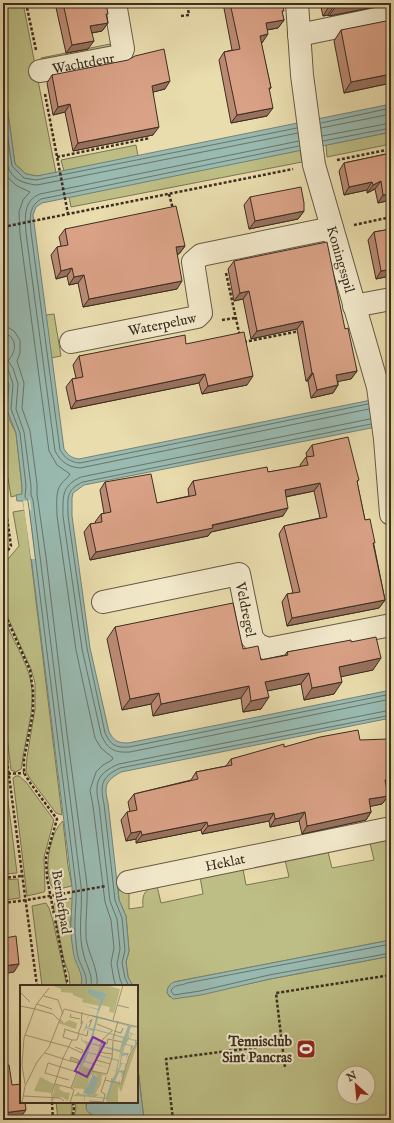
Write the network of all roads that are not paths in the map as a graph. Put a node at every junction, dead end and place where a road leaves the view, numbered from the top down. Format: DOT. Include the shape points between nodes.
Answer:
graph roads {
  1 [pos="115,3"];
  2 [pos="297,3"];
  3 [pos="391,16"];
  4 [pos="299,35"];
  5 [pos="40,71"];
  6 [pos="332,228"];
  7 [pos="391,299"];
  8 [pos="354,306"];
  9 [pos="71,342"];
  10 [pos="391,514"];
  11 [pos="103,602"];
  12 [pos="391,625"];
  13 [pos="391,828"];
  14 [pos="128,882"];
  1 -- 5 [label="street, Wachtdeur" via="123,49 120,56"];
  2 -- 4 [label="street, Koningsspil"];
  3 -- 4 [label="street"];
  4 -- 6 [label="street, Koningsspil" via="306,112 314,162"];
  6 -- 8 [label="street, Koningsspil"];
  6 -- 9 [label="street, Waterpeluw" via="201,255 193,262 201,313 197,318"];
  7 -- 8 [label="street"];
  8 -- 10 [label="street, Koningsspil" via="378,387"];
  11 -- 12 [label="street, Veldregel" via="239,574 252,638 258,645 268,649"];
  13 -- 14 [label="street, Heklat"];
}
